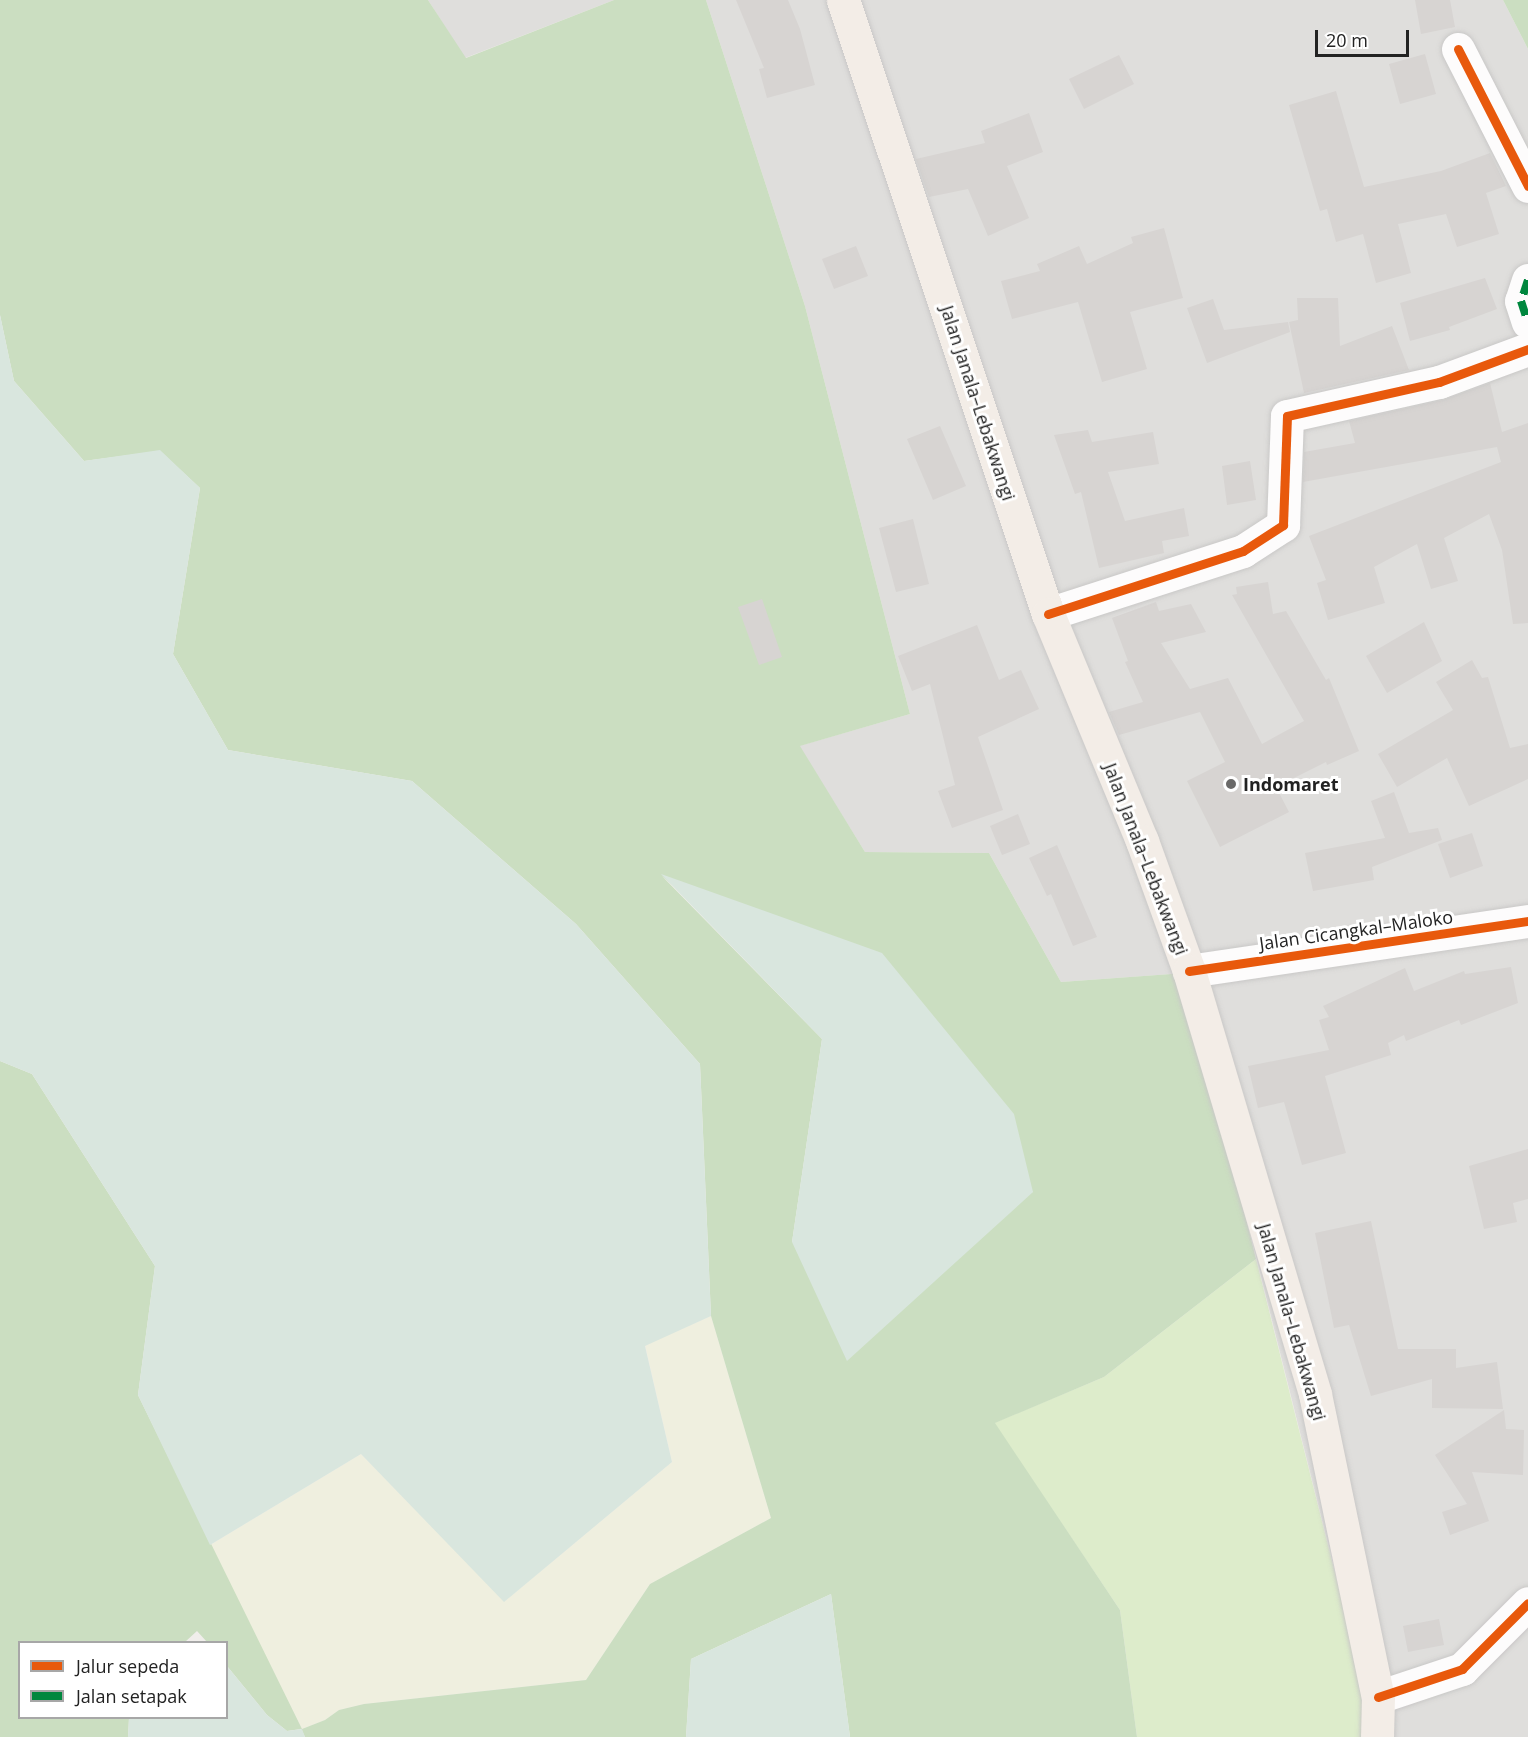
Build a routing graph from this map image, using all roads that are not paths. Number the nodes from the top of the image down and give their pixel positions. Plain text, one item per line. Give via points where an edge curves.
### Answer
1 (843, 0) edge
2 (1458, 49) dead end
3 (1528, 186) edge
4 (1528, 280) edge
5 (1528, 322) edge
6 (1528, 350) edge
7 (1048, 614) junction
8 (1528, 921) edge
9 (1190, 971) junction
10 (1528, 1604) edge
11 (1378, 1697) junction
12 (1377, 1737) edge

1 - 7 main road, Jalan Janala–Lebakwangi
2 - 3 street
4 - 5 street via 1521,301
6 - 7 street via 1438,382 1287,416 1283,525 1243,551
7 - 9 main road, Jalan Janala–Lebakwangi via 1142,841
8 - 9 street, Jalan Cicangkal–Maloko
9 - 11 main road, Jalan Janala–Lebakwangi via 1315,1395
10 - 11 street via 1462,1669
11 - 12 main road, Jalan Janala–Lebakwangi

